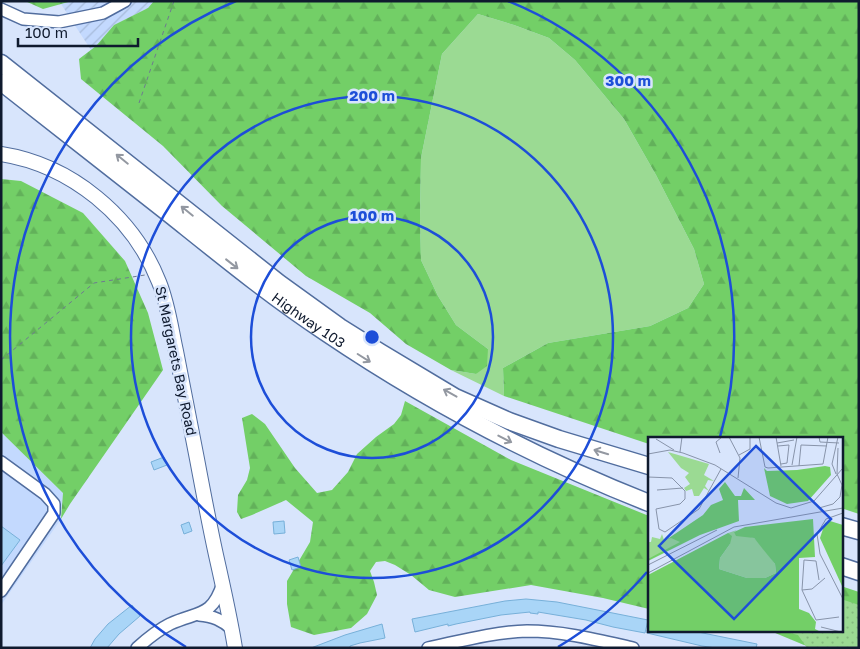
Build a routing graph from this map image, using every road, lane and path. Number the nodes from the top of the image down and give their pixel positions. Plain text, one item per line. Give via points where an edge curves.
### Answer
1 (125, 1) edge
2 (174, 1) edge
3 (1, 9) edge
4 (1, 63) edge
5 (1, 82) edge
6 (1, 94) edge
7 (139, 104) dead end
8 (1, 154) edge
9 (210, 247) junction
10 (155, 274) junction
11 (1, 360) edge
12 (1, 462) edge
13 (648, 466) edge
14 (648, 503) edge
15 (842, 526) edge
16 (859, 531) edge
17 (842, 566) edge
18 (859, 572) edge
19 (222, 583) junction
20 (1, 591) edge
21 (199, 615) junction
22 (232, 629) junction
23 (137, 648) edge
24 (235, 648) edge
25 (428, 648) edge
26 (633, 648) edge

1 - 3 street via 103,13 59,22 23,20
2 - 7 path
13 -> 4 highway, Highway 103 via 509,421 455,396 380,352 279,283
5 - 9 highway, Highway 103
6 - 9 highway
8 - 10 main road, St Margarets Bay Road via 46,167 94,195 141,246
9 -> 14 highway, Highway 103 via 324,331 431,398 495,434
10 - 11 path via 94,282
10 - 19 main road, St Margarets Bay Road via 170,322
12 - 20 street via 45,494 54,504 54,513
15 - 16 highway
17 - 18 highway
19 - 21 street via 214,604
19 - 22 main road, St Margarets Bay Road
21 - 22 street via 221,620
21 - 23 street via 168,625
22 - 24 main road, St Margarets Bay Road
25 - 26 street via 484,635 533,631 582,636

